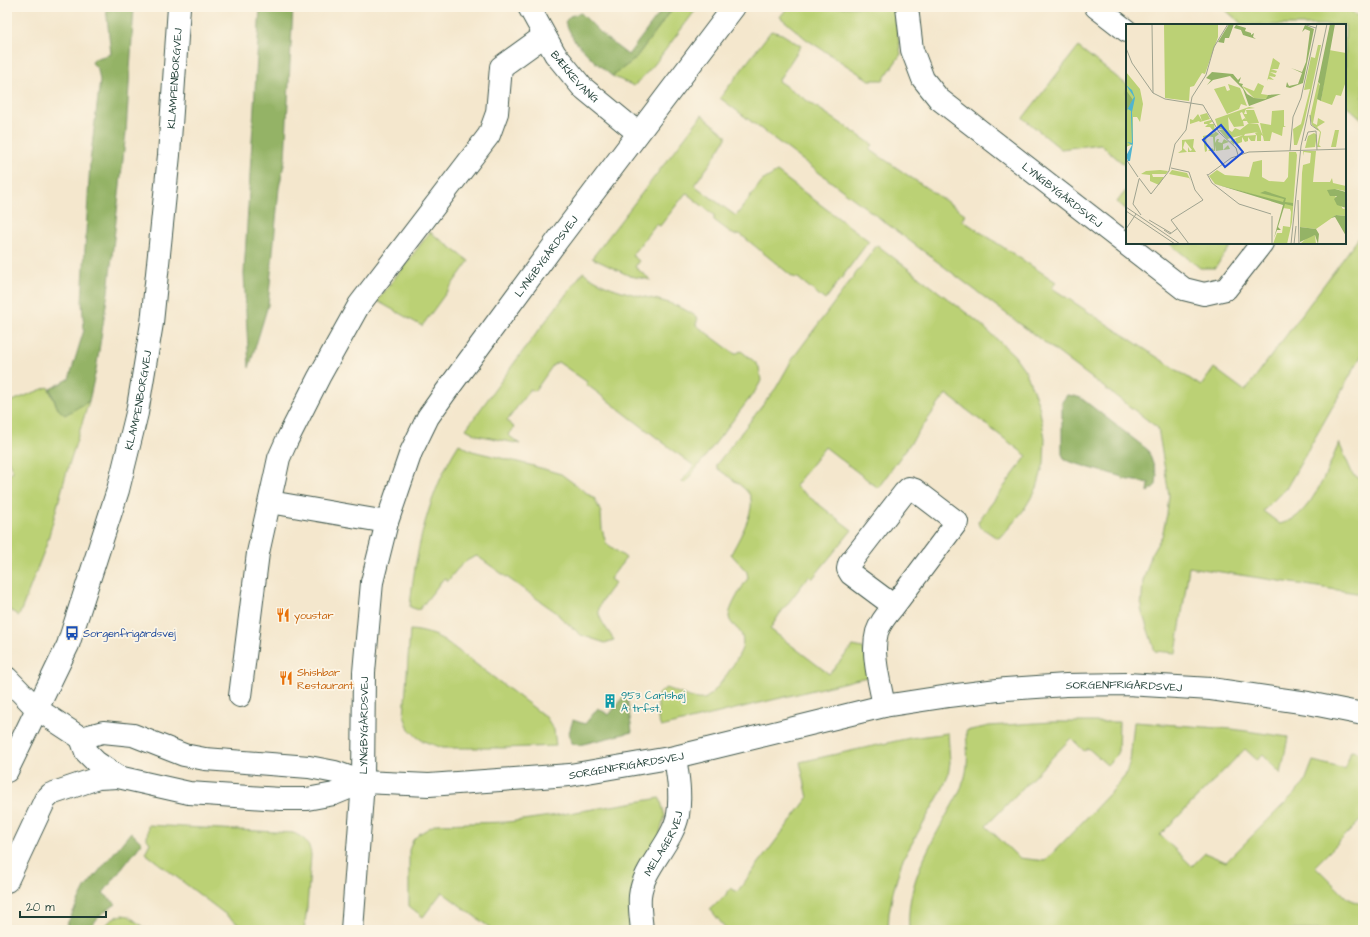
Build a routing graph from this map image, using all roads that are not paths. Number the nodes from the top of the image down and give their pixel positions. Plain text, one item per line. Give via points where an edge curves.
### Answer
1 (179, 7) edge
2 (528, 7) edge
3 (734, 7) edge
4 (907, 7) edge
5 (1096, 7) edge
6 (1126, 29) edge
7 (544, 36) junction
8 (638, 133) junction
9 (1261, 244) edge
10 (270, 502) junction
11 (387, 522) junction
12 (894, 606) junction
13 (7, 678) edge
14 (240, 696) dead end
15 (884, 706) junction
16 (37, 709) junction
17 (1363, 714) edge
18 (81, 738) junction
19 (675, 757) junction
20 (7, 771) edge
21 (118, 778) junction
22 (363, 782) junction
23 (7, 881) edge
24 (352, 930) edge
25 (642, 930) edge

1 - 16 street, KLAMPENBORGVEJ via 169,155 152,323 137,413 118,490 68,644
2 - 7 street, BÆKKEVANG
3 - 8 street, LYNGBYGÅRDSVEJ
4 - 9 street, LYNGBYGÅRDSVEJ via 914,56 923,79 939,99 1184,289 1204,294 1226,289
5 - 6 street
7 - 8 street, BÆKKEVANG via 582,87
7 - 10 street via 500,67 497,113 489,135 359,305 287,440 279,458
8 - 11 street, LYNGBYGÅRDSVEJ via 428,417 411,452
10 - 11 street
10 - 14 street via 258,553
11 - 22 street, LYNGBYGÅRDSVEJ via 372,582 364,672
12 - 12 street via 848,570 909,488 958,522
12 - 15 street via 881,625 875,642
13 - 16 street
15 - 17 street, SORGENFRIGÅRDSVEJ via 1006,689 1127,684 1211,688
15 - 19 street, SORGENFRIGÅRDSVEJ
16 - 18 street
16 - 20 street, KLAMPENBORGVEJ
18 - 21 street, SORGENFRIGÅRDSVEJ via 86,752
18 - 22 street, SORGENFRIGÅRDSVEJ via 103,732 133,735 184,755 309,767 335,772
19 - 22 street, SORGENFRIGÅRDSVEJ via 570,775 429,785
19 - 25 street, MELAGERVEJ via 679,790 678,816 665,846 644,882 640,895
21 - 22 street, SORGENFRIGÅRDSVEJ via 189,793 281,799 307,799 334,794
21 - 23 street via 98,778 50,794
22 - 24 street, LYNGBYGÅRDSVEJ

